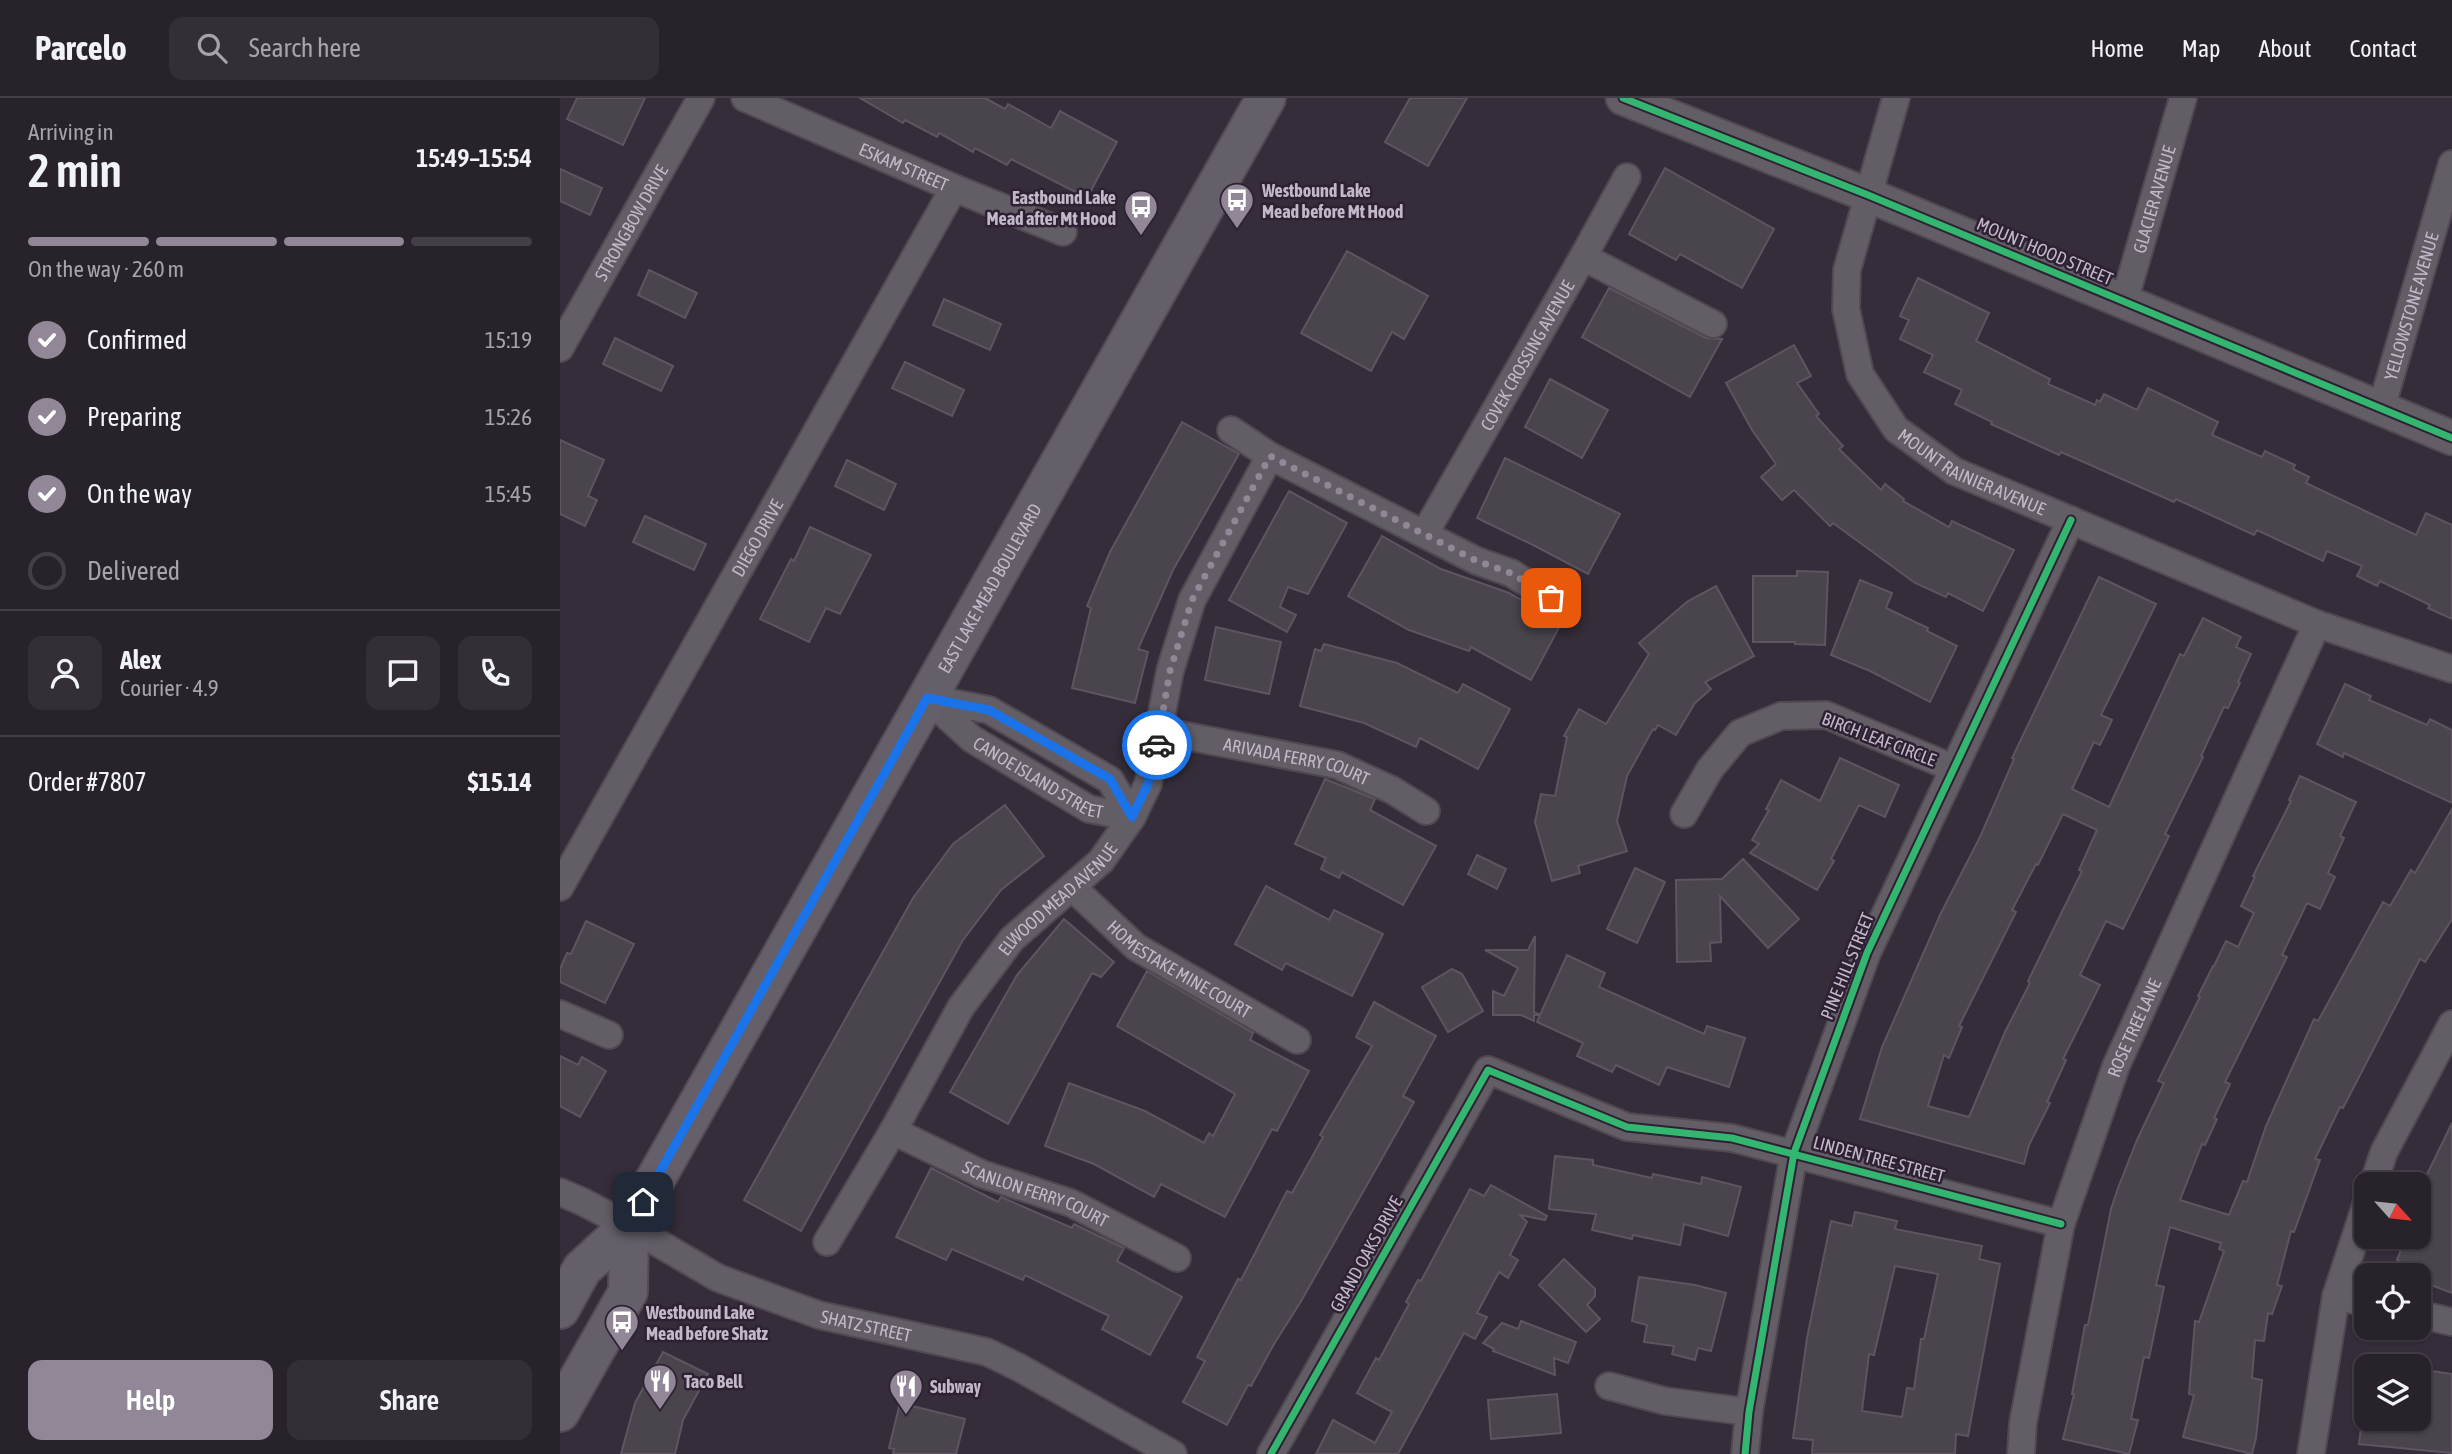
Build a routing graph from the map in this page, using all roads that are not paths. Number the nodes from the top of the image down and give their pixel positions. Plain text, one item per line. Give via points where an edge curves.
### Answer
1 (701, 98) edge
2 (745, 98) edge
3 (1266, 98) edge
4 (1623, 98) edge
5 (1896, 98) edge
6 (2183, 98) edge
7 (2452, 164) edge
8 (1627, 177) dead end
9 (954, 188) junction
10 (1868, 195) junction
11 (1063, 232) dead end
12 (1583, 257) junction
13 (2124, 302) junction
14 (1713, 324) dead end
15 (560, 348) edge
16 (2381, 409) junction
17 (1231, 430) dead end
18 (2452, 438) edge
19 (1270, 456) junction
20 (2071, 520) junction
21 (1425, 533) junction
22 (1551, 598) dead end
23 (2318, 624) junction
24 (2452, 669) edge
25 (927, 698) junction
26 (1160, 731) junction
27 (1953, 768) junction
28 (1426, 811) dead end
29 (1684, 814) dead end
30 (1132, 817) junction
31 (560, 887) edge
32 (1072, 887) junction
33 (560, 1014) edge
34 (2452, 1024) edge
35 (609, 1035) dead end
36 (1297, 1040) dead end
37 (1488, 1070) joint
38 (893, 1131) junction
39 (1794, 1153) junction
40 (2377, 1172) edge
41 (560, 1192) edge
42 (2061, 1223) junction
43 (629, 1226) junction
44 (2354, 1241) edge
45 (827, 1242) dead end
46 (1177, 1258) dead end
47 (2336, 1296) junction
48 (2354, 1300) edge
49 (560, 1309) edge
50 (2431, 1317) edge
51 (2452, 1322) edge
52 (1609, 1387) dead end
53 (560, 1412) edge
54 (1749, 1412) junction
55 (1173, 1454) edge
56 (1271, 1454) edge
57 (1745, 1454) edge
58 (2021, 1454) edge
59 (2311, 1454) edge

1 - 15 street, STRONGBOW DRIVE
2 - 9 street, ESKAM STREET
3 - 25 main road, EAST LAKE MEAD BOULEVARD
4 - 10 street, MOUNT HOOD STREET
5 - 10 street, MOUNT RAINIER AVENUE
6 - 13 street, GLACIER AVENUE
7 - 16 street, YELLOWSTONE AVENUE
8 - 12 street, COVEK CROSSING AVENUE
9 - 11 street, ESKAM STREET
9 - 31 street, DIEGO DRIVE
10 - 13 street, MOUNT HOOD STREET
10 - 20 street, MOUNT RAINIER AVENUE via 1847,270 1846,309 1860,374 1896,429 1954,471
12 - 14 street
12 - 21 street, COVEK CROSSING AVENUE
13 - 16 street, MOUNT HOOD STREET
16 - 18 street, MOUNT HOOD STREET
17 - 19 street
19 - 21 street
19 - 26 street, ELWOOD MEAD AVENUE via 1192,600 1170,671
20 - 23 street, MOUNT RAINIER AVENUE
20 - 27 street, PINE HILL STREET
21 - 22 street via 1511,573
23 - 24 street, MOUNT RAINIER AVENUE
23 - 42 street, ROSE TREE LANE via 2116,1066
25 - 30 street, CANOE ISLAND STREET via 972,739 1089,809
25 - 30 street, CANOE ISLAND STREET via 989,710 1110,779
25 - 43 main road, EAST LAKE MEAD BOULEVARD
26 - 28 street, ARIVADA FERRY COURT via 1337,765
26 - 30 street, ELWOOD MEAD AVENUE via 1148,784
27 - 29 street, BIRCH LEAF CIRCLE via 1826,715 1781,716 1740,733 1710,769
27 - 39 street, PINE HILL STREET via 1867,953
30 - 32 street, ELWOOD MEAD AVENUE via 1101,861
32 - 36 street, HOMESTAKE MINE COURT via 1136,947
32 - 38 street, ELWOOD MEAD AVENUE via 1012,939 961,1007
33 - 35 street
34 - 40 street
37 - 39 street, LINDEN TREE STREET via 1627,1127 1732,1138
37 - 56 street, GRAND OAKS DRIVE
38 - 45 street, ELWOOD MEAD AVENUE
38 - 46 street, SCANLON FERRY COURT via 982,1174 1071,1203
39 - 42 street, LINDEN TREE STREET
39 - 54 street, PINE HILL STREET
41 - 43 street, SHATZ STREET
42 - 58 street, ROSE TREE LANE
43 - 49 main road, EAST LAKE MEAD BOULEVARD via 582,1269
43 - 53 main road, EAST LAKE MEAD BOULEVARD via 628,1292
43 - 55 street, SHATZ STREET via 719,1278 818,1315 987,1352
44 - 47 street
47 - 48 street
47 - 59 street
50 - 51 street
52 - 54 street via 1665,1401
54 - 57 street, PINE HILL STREET

